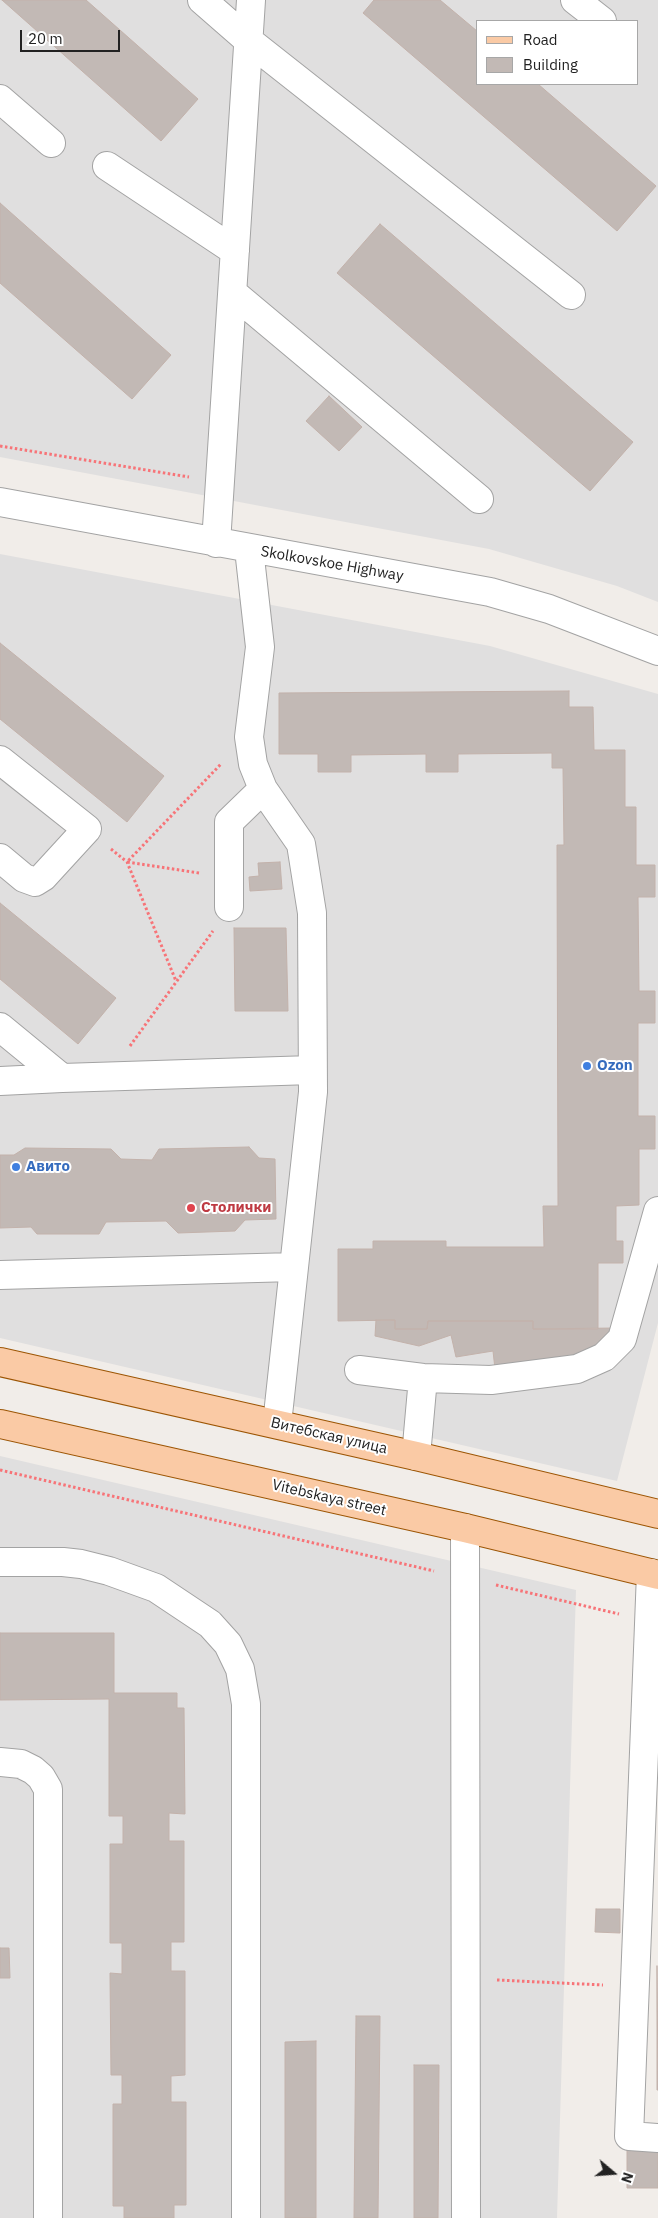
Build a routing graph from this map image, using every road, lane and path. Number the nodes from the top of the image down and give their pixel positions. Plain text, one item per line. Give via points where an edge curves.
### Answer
1 (202, 0) edge
2 (252, 0) edge
3 (575, 0) edge
4 (601, 20) edge
5 (249, 41) junction
6 (0, 98) edge
7 (51, 143) dead end
8 (107, 166) dead end
9 (235, 251) junction
10 (233, 293) junction
11 (571, 296) dead end
12 (0, 446) edge
13 (220, 482) junction
14 (479, 498) dead end
15 (0, 502) edge
16 (216, 543) junction
17 (249, 549) junction
18 (658, 651) edge
19 (0, 760) edge
20 (199, 786) dead end
21 (263, 789) junction
22 (0, 858) edge
23 (127, 862) junction
24 (186, 871) dead end
25 (229, 907) dead end
26 (202, 945) dead end
27 (176, 982) junction
28 (0, 1027) edge
29 (312, 1070) junction
30 (108, 1076) junction
31 (62, 1078) junction
32 (0, 1081) edge
33 (658, 1211) edge
34 (294, 1268) junction
35 (0, 1275) edge
36 (0, 1362) edge
37 (359, 1370) dead end
38 (423, 1378) junction
39 (0, 1424) edge
40 (277, 1424) junction
41 (416, 1456) junction
42 (0, 1470) edge
43 (658, 1514) edge
44 (465, 1528) junction
45 (0, 1562) edge
46 (654, 1574) edge
47 (464, 1578) junction
48 (650, 1622) junction
49 (651, 1736) edge
50 (0, 1762) edge
51 (647, 1916) edge
52 (464, 1979) junction
53 (605, 1985) dead end
54 (658, 2138) edge
55 (48, 2218) edge
56 (246, 2218) edge
57 (466, 2218) edge

1 - 5 street
2 - 5 street
3 - 4 street
5 - 9 street
5 - 11 street
6 - 7 street
8 - 9 street
9 - 10 street
10 - 13 street
10 - 14 street
12 - 13 path
13 - 16 street
15 - 16 street, Skolkovskoe Highway
16 - 17 street, Skolkovskoe Highway
17 - 18 street, Skolkovskoe Highway via 490,592 549,609
17 - 21 street via 260,647 249,737 252,764
19 - 22 street via 87,829 35,882 24,878
20 - 23 path
21 - 25 street via 229,822
21 - 29 street via 301,844 312,913
23 - 24 path
23 - 27 path
26 - 27 path
27 - 30 path
28 - 31 street
29 - 30 street
29 - 34 street
30 - 31 street
31 - 32 street
33 - 38 street via 622,1339 604,1357 578,1369 539,1376 491,1380
34 - 35 street
34 - 40 street
36 - 40 main road, Витебская улица
37 - 38 street
38 - 41 street
39 - 44 main road, Vitebskaya street
40 - 41 main road, Витебская улица
41 - 43 main road, Витебская улица
42 - 47 path
44 - 46 main road, Vitebskaya street
44 - 47 street
45 - 56 street via 81,1564 109,1570 156,1588 210,1624 228,1644 240,1669 246,1714
46 - 48 street
47 - 48 path
47 - 52 street
48 - 49 street
49 - 51 street
50 - 55 street via 21,1764 33,1770 48,1789
51 - 54 street via 629,2136
52 - 53 path
52 - 57 street

